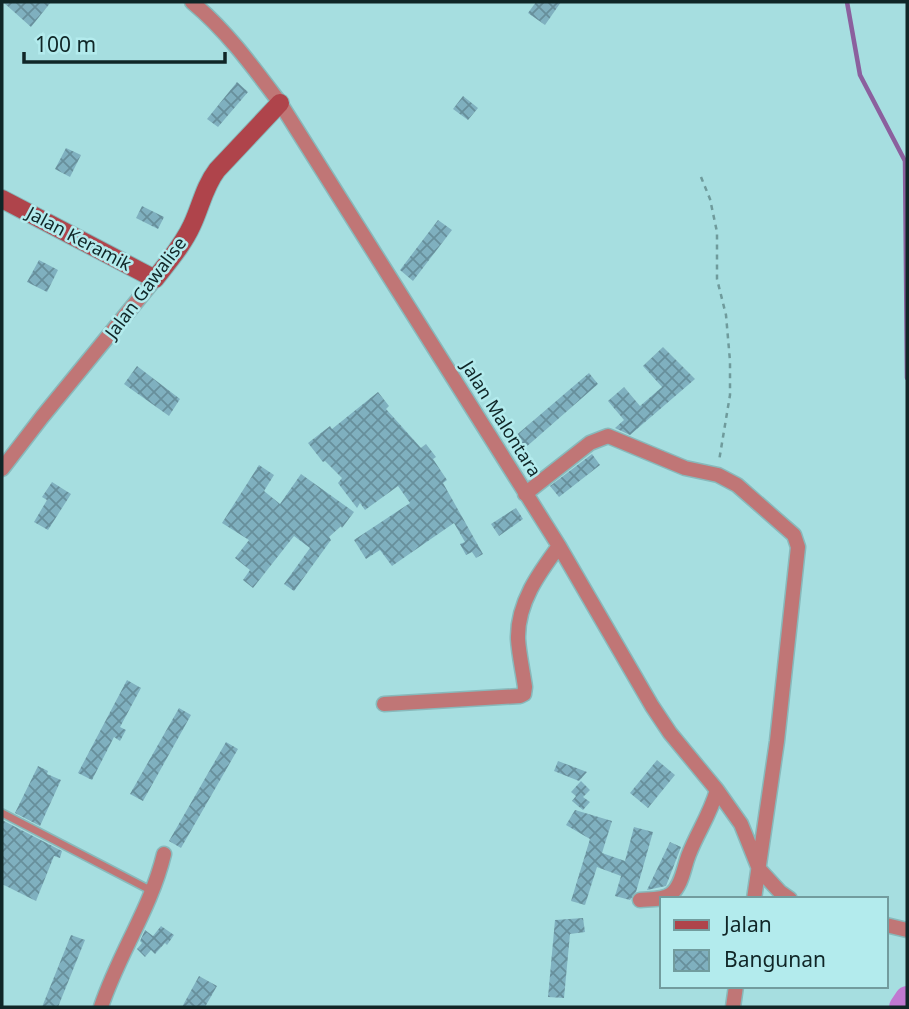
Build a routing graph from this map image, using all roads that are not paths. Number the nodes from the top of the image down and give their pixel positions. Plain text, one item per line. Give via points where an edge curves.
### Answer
1 (192, 2) edge
2 (280, 103) junction
3 (2, 199) edge
4 (155, 279) junction
5 (2, 469) edge
6 (525, 494) junction
7 (559, 546) junction
8 (384, 704) dead end
9 (718, 790) junction
10 (2, 813) edge
11 (164, 854) dead end
12 (758, 869) junction
13 (152, 891) junction
14 (665, 897) edge
15 (754, 897) edge
16 (787, 897) edge
17 (660, 898) edge
18 (640, 900) dead end
19 (888, 925) edge
20 (907, 930) edge
21 (736, 988) edge
22 (101, 1007) edge
23 (733, 1007) edge

1 - 2 street, Jalan Malontara via 239,48
2 - 4 street, Jalan Gawalise via 216,170 182,243
2 - 6 street, Jalan Malontara
3 - 4 street, Jalan Keramik
4 - 5 street, Jalan Gawalise
6 - 7 street, Jalan Malontara
6 - 12 street via 590,443 608,436 737,485 794,535 798,547
7 - 8 street via 531,586 521,621 518,640 524,694
7 - 9 street, Jalan Malontara via 652,706
9 - 12 street, Jalan Malontara via 741,824
9 - 14 street via 678,887
10 - 13 lane
11 - 13 street
12 - 15 street
12 - 16 street
13 - 22 street
17 - 18 street
19 - 20 street
21 - 23 street

